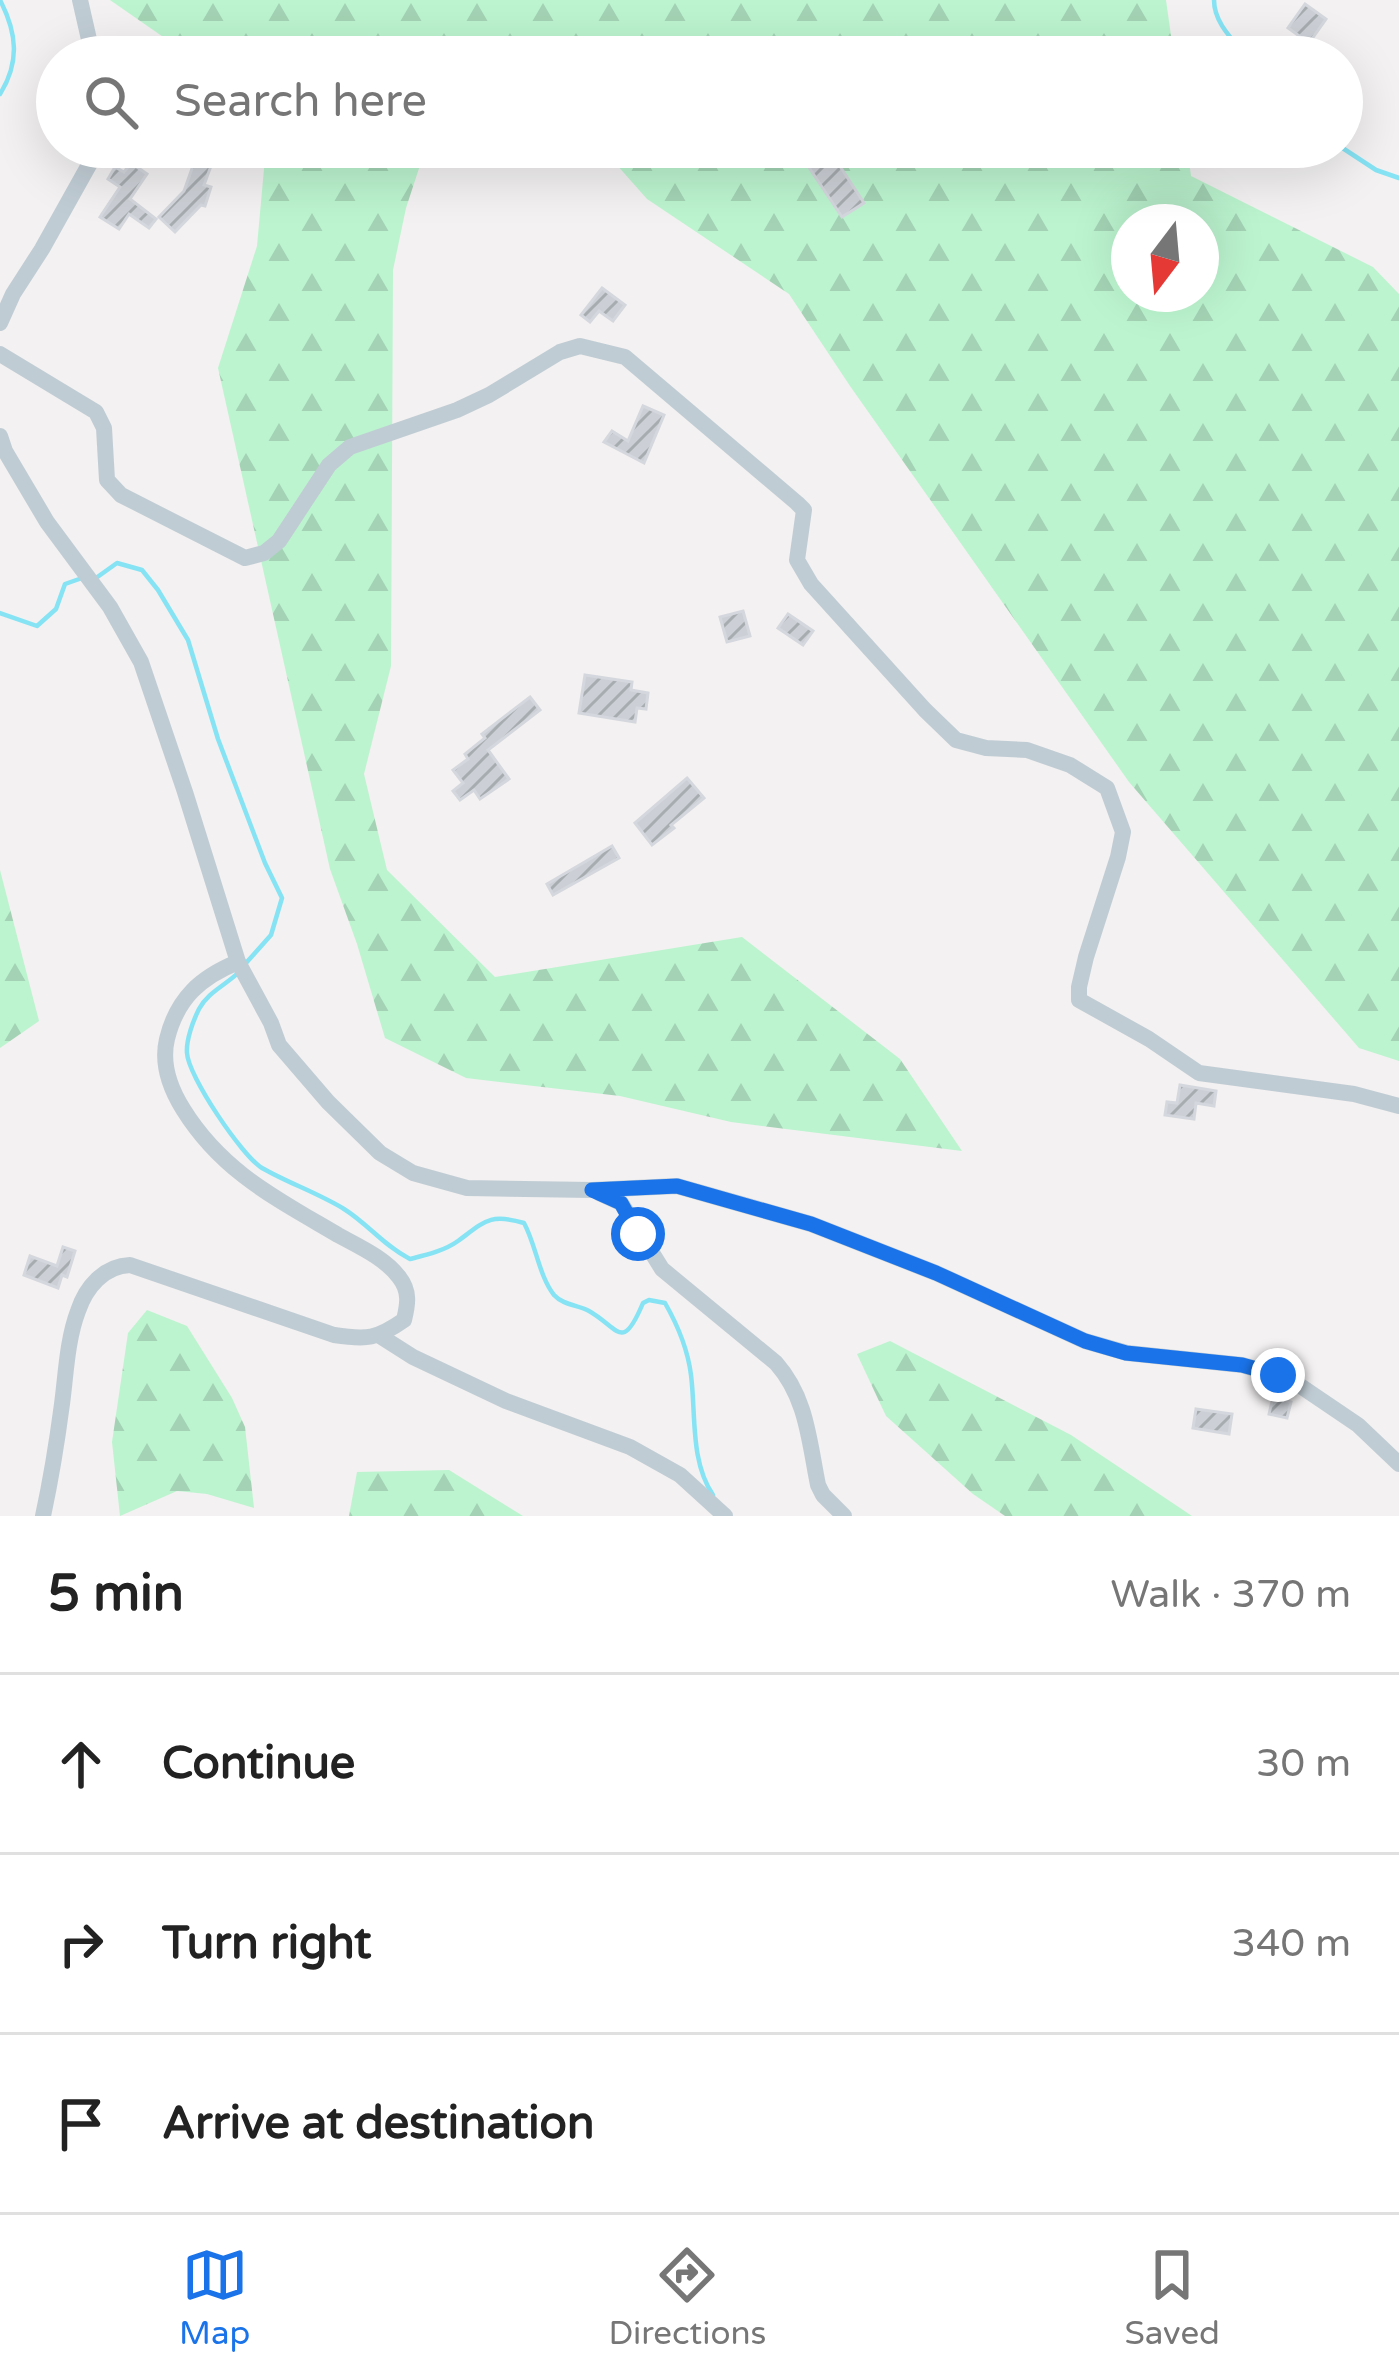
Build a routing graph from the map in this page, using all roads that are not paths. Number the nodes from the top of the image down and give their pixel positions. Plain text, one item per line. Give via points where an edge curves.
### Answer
1 (80, 0) edge
2 (88, 36) edge
3 (87, 168) edge
4 (0, 323) edge
5 (0, 354) edge
6 (0, 436) edge
7 (238, 962) junction
8 (1399, 1106) edge
9 (592, 1190) junction
10 (380, 1336) junction
11 (1399, 1464) edge
12 (44, 1516) edge
13 (725, 1516) edge
14 (844, 1516) edge

1 - 2 street
3 - 4 street
5 - 8 street via 96,412 107,480 121,495 245,558 279,541 350,446 457,410 560,352 580,346 625,357 797,502 799,567 956,740 1027,750 1107,788 1123,832 1079,1000 1199,1073
6 - 7 street via 141,662
7 - 9 street via 279,1045 380,1153 412,1173 467,1188
7 - 10 street via 211,973 172,1018 166,1073 194,1126 238,1174 400,1278 409,1298 404,1320
9 - 11 street via 677,1186 811,1224 1085,1341 1278,1375 1358,1425
9 - 14 street via 621,1203 662,1269 791,1380 818,1485
10 - 12 street via 334,1335 115,1266 78,1310
10 - 13 street via 506,1401 630,1447 680,1475

